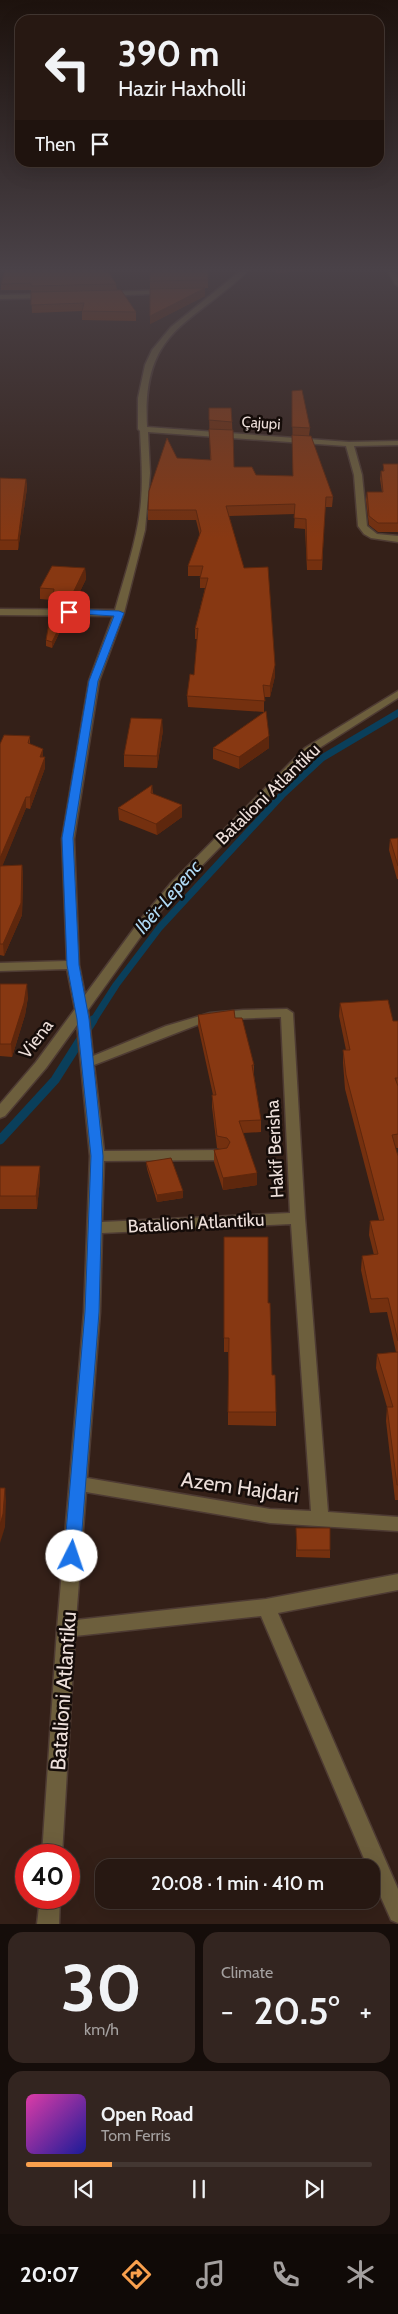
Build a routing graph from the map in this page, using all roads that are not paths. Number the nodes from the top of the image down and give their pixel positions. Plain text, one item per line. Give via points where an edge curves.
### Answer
1 (152, 359) edge
2 (142, 430) junction
3 (398, 443) edge
4 (348, 444) junction
5 (379, 540) junction
6 (398, 540) edge
7 (398, 550) edge
8 (0, 612) edge
9 (119, 613) junction
10 (398, 694) edge
11 (73, 965) junction
12 (0, 967) edge
13 (82, 1014) junction
14 (88, 1063) junction
15 (0, 1113) edge
16 (221, 1155) edge
17 (97, 1156) junction
18 (298, 1218) junction
19 (94, 1228) junction
20 (78, 1484) junction
21 (320, 1520) junction
22 (398, 1524) edge
23 (398, 1582) edge
24 (266, 1607) junction
25 (66, 1629) junction
26 (53, 1844) edge
27 (49, 1909) edge
28 (398, 1913) edge
29 (48, 1924) edge

1 - 2 street, Batalioni Atlantiku via 142,398
2 - 4 street, Çajupi
2 - 9 street, Batalioni Atlantiku via 145,501 141,530
3 - 4 street, Çajupi
4 - 5 street via 357,467 361,522 365,531
5 - 6 street
5 - 7 street
8 - 9 street
9 - 11 street, Batalioni Atlantiku via 94,681 68,838
10 - 13 street, Batalioni Atlantiku via 310,750 280,777 169,893 145,922
11 - 12 street
11 - 13 street, Batalioni Atlantiku
13 - 14 street, Batalioni Atlantiku
13 - 15 street, Viena
14 - 17 street, Batalioni Atlantiku
14 - 18 street, Hakif Berisha via 201,1019 287,1013
16 - 17 street
17 - 19 street, Batalioni Atlantiku
18 - 19 street, Batalioni Atlantiku
18 - 21 street, Hakif Berisha
19 - 20 street, Batalioni Atlantiku via 92,1312
20 - 21 street, Azem Hajdari via 270,1516
20 - 25 street, Batalioni Atlantiku
21 - 22 street, Azem Hajdari
23 - 24 street
24 - 25 street
24 - 28 street
25 - 26 street, Batalioni Atlantiku
27 - 29 street

